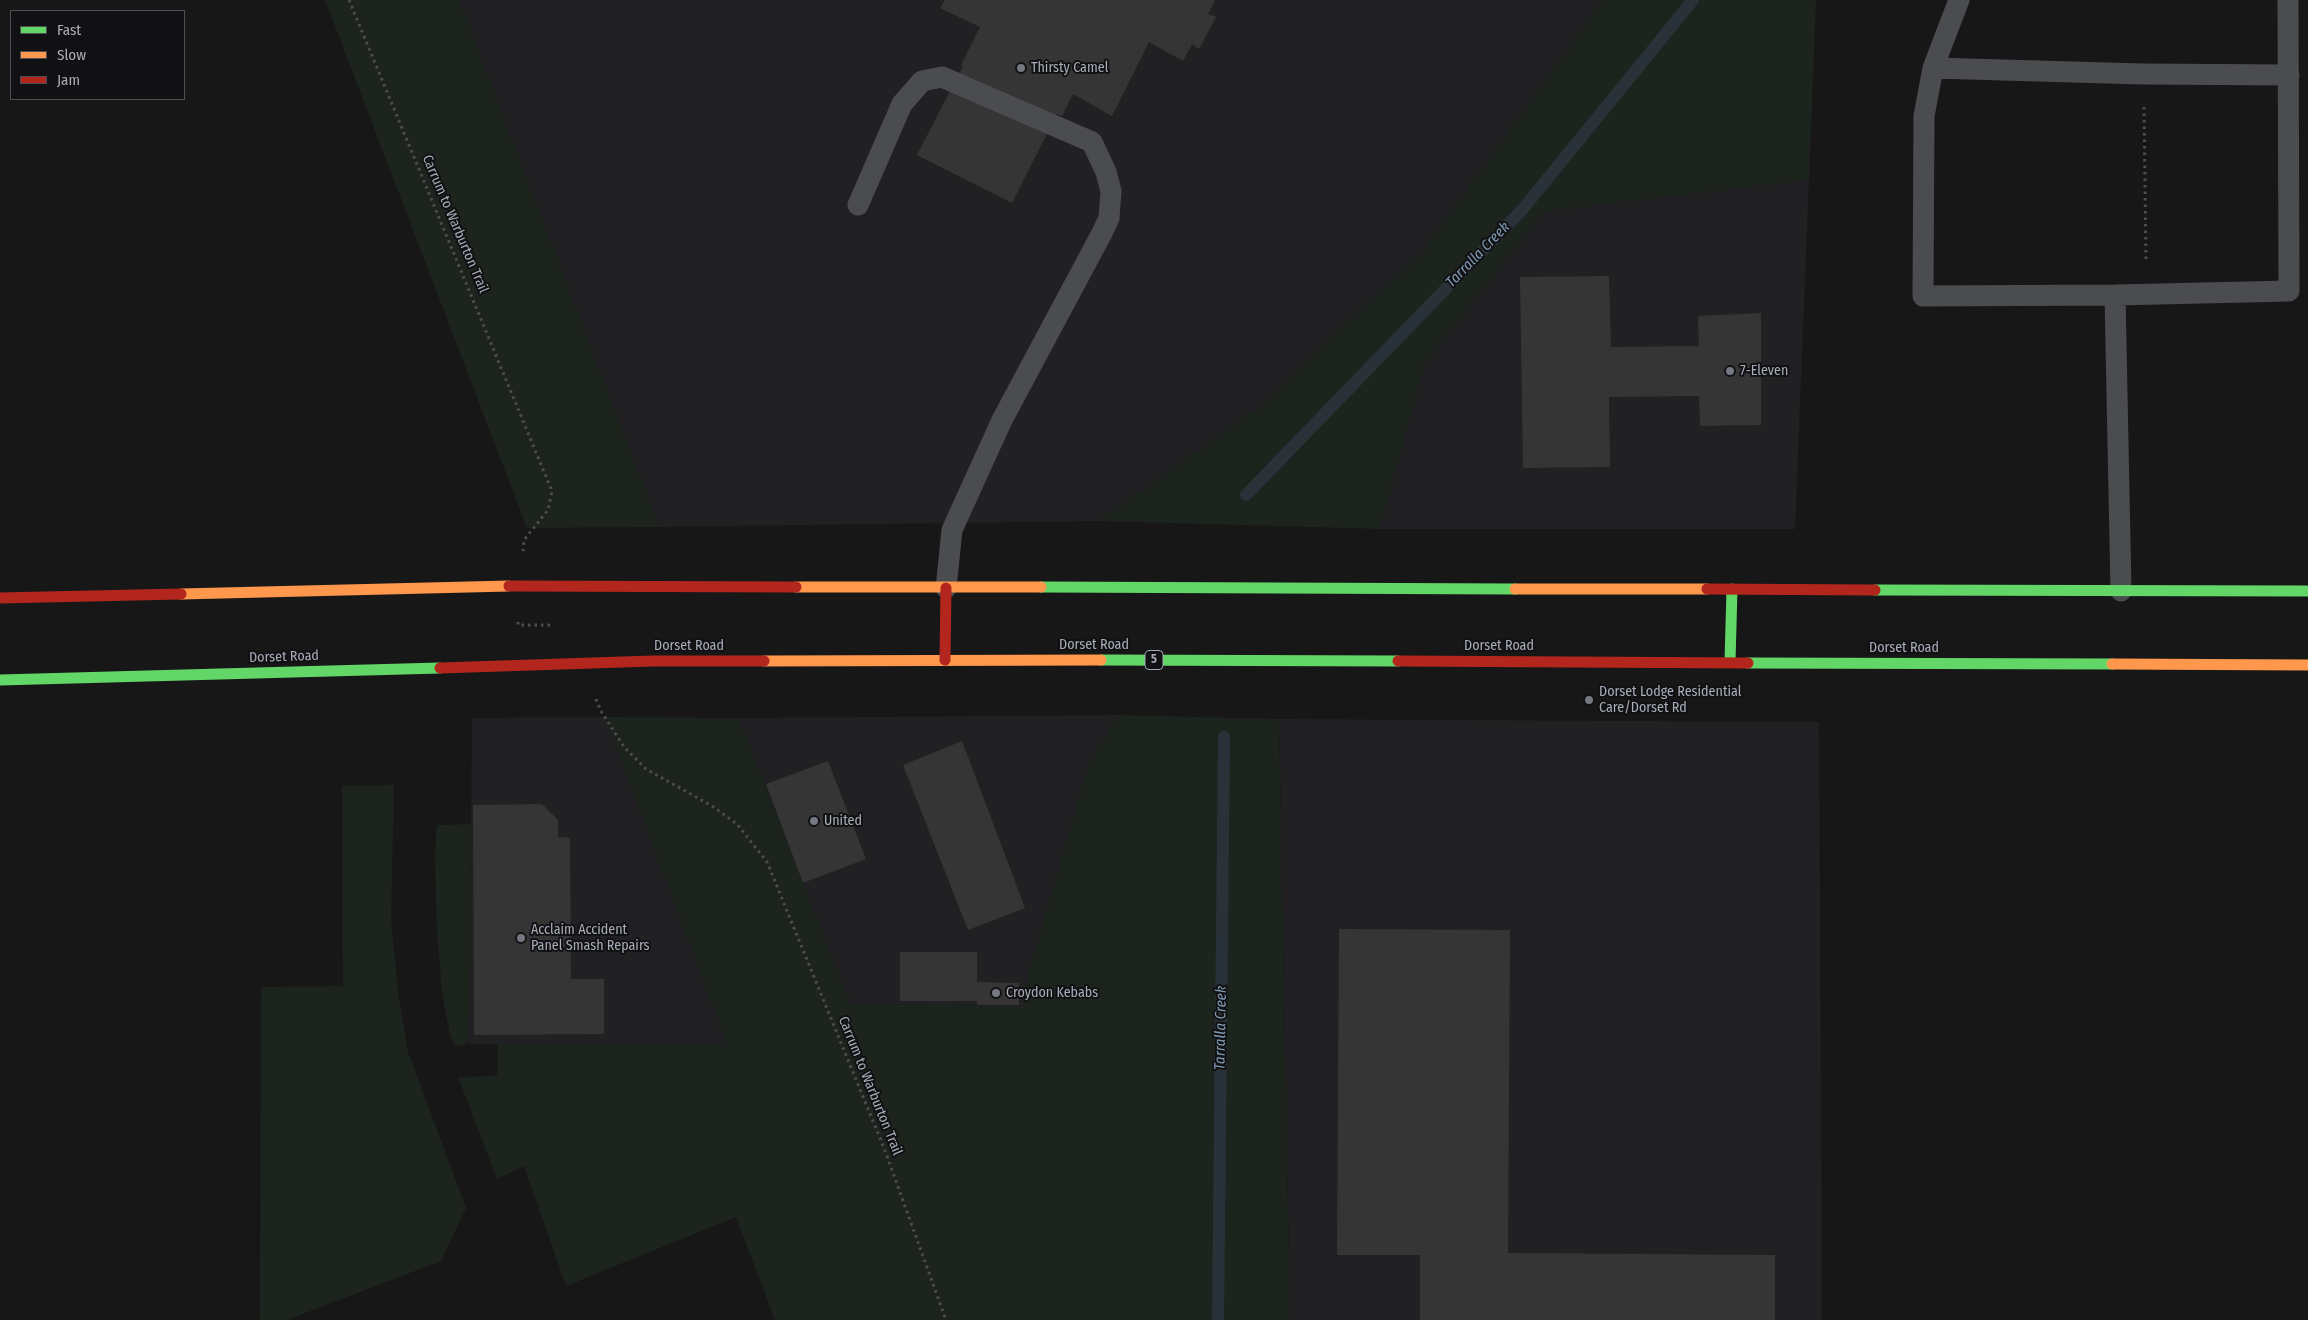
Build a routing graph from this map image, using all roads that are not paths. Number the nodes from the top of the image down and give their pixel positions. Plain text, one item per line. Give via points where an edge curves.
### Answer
1 (1959, 0) edge
2 (2288, 0) edge
3 (1933, 68) junction
4 (2289, 75) junction
5 (858, 205) dead end
6 (2115, 295) junction
7 (946, 588) junction
8 (1732, 589) junction
9 (2122, 591) junction
10 (2308, 591) edge
11 (0, 598) edge
12 (945, 660) junction
13 (1730, 662) junction
14 (2308, 665) edge
15 (0, 680) edge

1 - 3 lane
2 - 4 lane
3 - 4 lane
3 - 6 lane via 1924,116 1923,296
4 - 6 lane via 2289,291
5 - 7 lane via 902,104 922,81 942,77 1092,142 1112,191 1109,218 1002,420 952,530
6 - 9 lane
7 - 8 main road
7 - 11 main road via 519,586
7 - 12 main road
8 - 9 main road
8 - 13 main road
9 - 10 main road
12 - 13 main road, Dorset Road / 5
12 - 15 main road, Dorset Road / 5 via 653,661
13 - 14 main road, Dorset Road / 5

